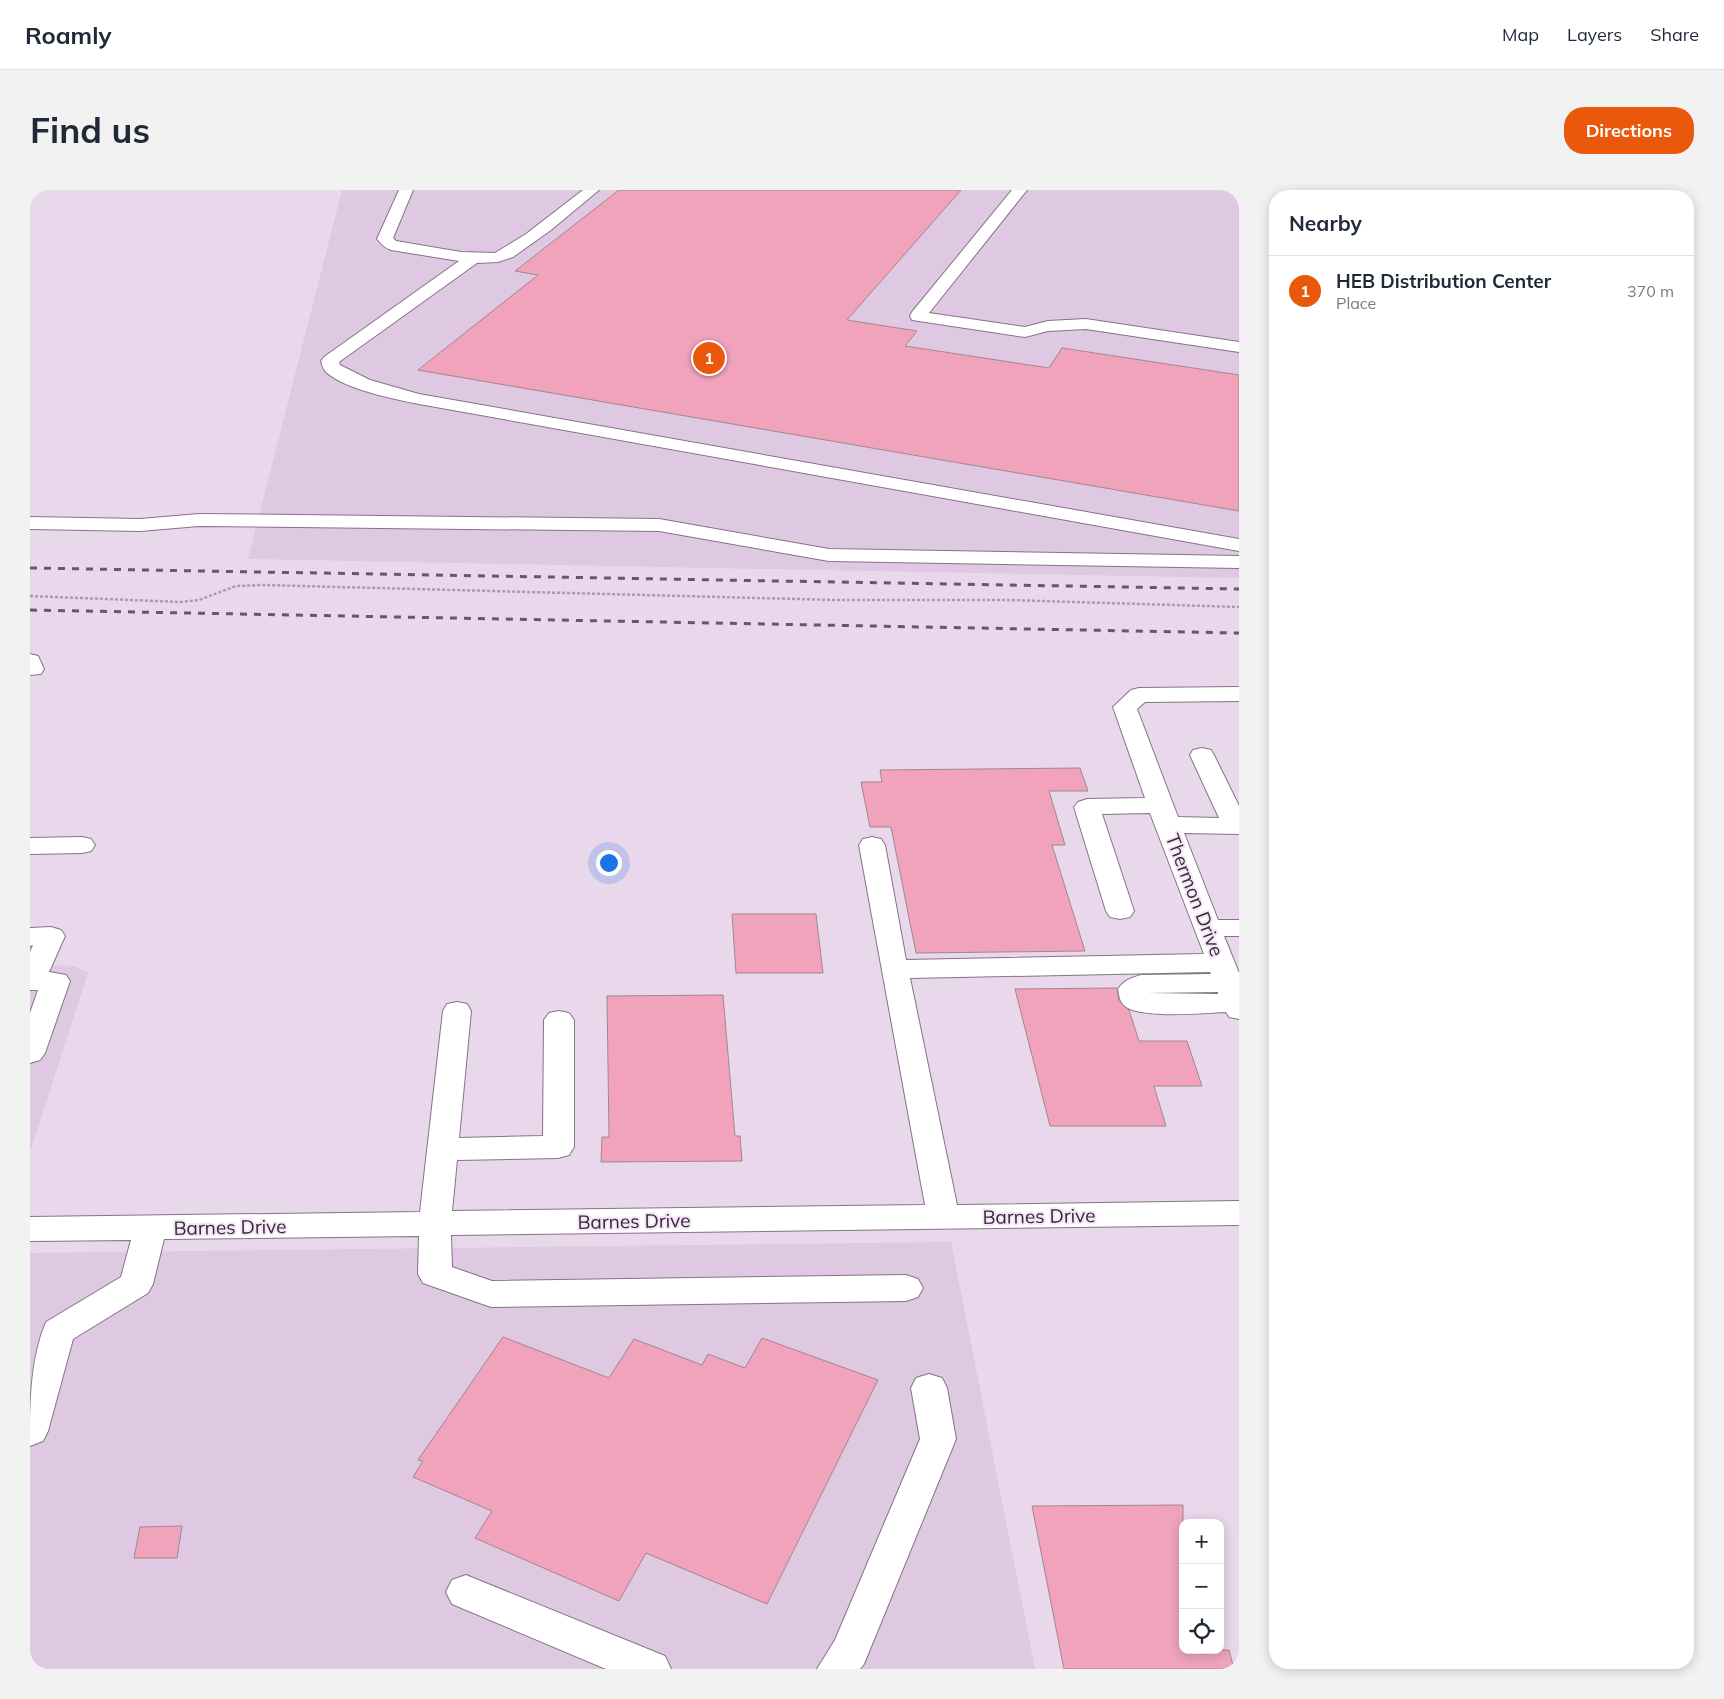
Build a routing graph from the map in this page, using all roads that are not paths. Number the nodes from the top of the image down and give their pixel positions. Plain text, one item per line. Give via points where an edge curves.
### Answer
1 (406, 190) edge
2 (592, 190) edge
3 (1020, 190) edge
4 (475, 257) junction
5 (1239, 347) edge
6 (30, 523) edge
7 (1157, 530) junction
8 (1239, 545) edge
9 (1146, 561) junction
10 (1239, 562) edge
11 (1239, 694) edge
12 (1202, 755) dead end
13 (1164, 815) junction
14 (1238, 826) edge
15 (872, 845) dead end
16 (30, 846) edge
17 (82, 846) dead end
18 (1120, 911) dead end
19 (1208, 928) junction
20 (1239, 928) edge
21 (30, 936) edge
22 (894, 969) junction
23 (30, 981) edge
24 (1231, 990) edge
25 (456, 1010) dead end
26 (559, 1020) dead end
27 (30, 1053) edge
28 (443, 1149) junction
29 (1239, 1213) edge
30 (943, 1217) junction
31 (435, 1223) junction
32 (150, 1228) junction
33 (30, 1229) edge
34 (906, 1288) dead end
35 (929, 1388) dead end
36 (30, 1431) edge
37 (466, 1592) dead end
38 (651, 1669) edge
39 (837, 1669) edge

1 - 4 street via 385,239 391,245
2 - 4 street via 515,248 498,256
3 - 5 street via 918,316 1025,332 1048,326 1086,324
4 - 7 street via 342,351 330,361 332,368 380,391 419,399
6 - 9 street via 140,525 199,520 659,525 830,556
7 - 8 street
7 - 9 street via 1143,536 1135,545
9 - 10 street
11 - 13 street, Thermon Drive via 1139,695 1126,707
12 - 14 street
13 - 14 street
13 - 18 street via 1087,807
13 - 19 street, Thermon Drive
15 - 22 street
16 - 17 street
19 - 20 street
19 - 24 street, Thermon Drive
21 - 23 street via 51,936
22 - 24 street
22 - 30 street
23 - 27 street via 56,980
25 - 28 street
26 - 28 street via 558,1147
28 - 31 street
29 - 30 street, Barnes Drive
30 - 31 street, Barnes Drive
31 - 32 street, Barnes Drive
31 - 34 street via 435,1274 491,1294
32 - 33 street, Barnes Drive
32 - 36 street via 136,1284 58,1331
35 - 39 street via 938,1439 850,1651
37 - 38 street

